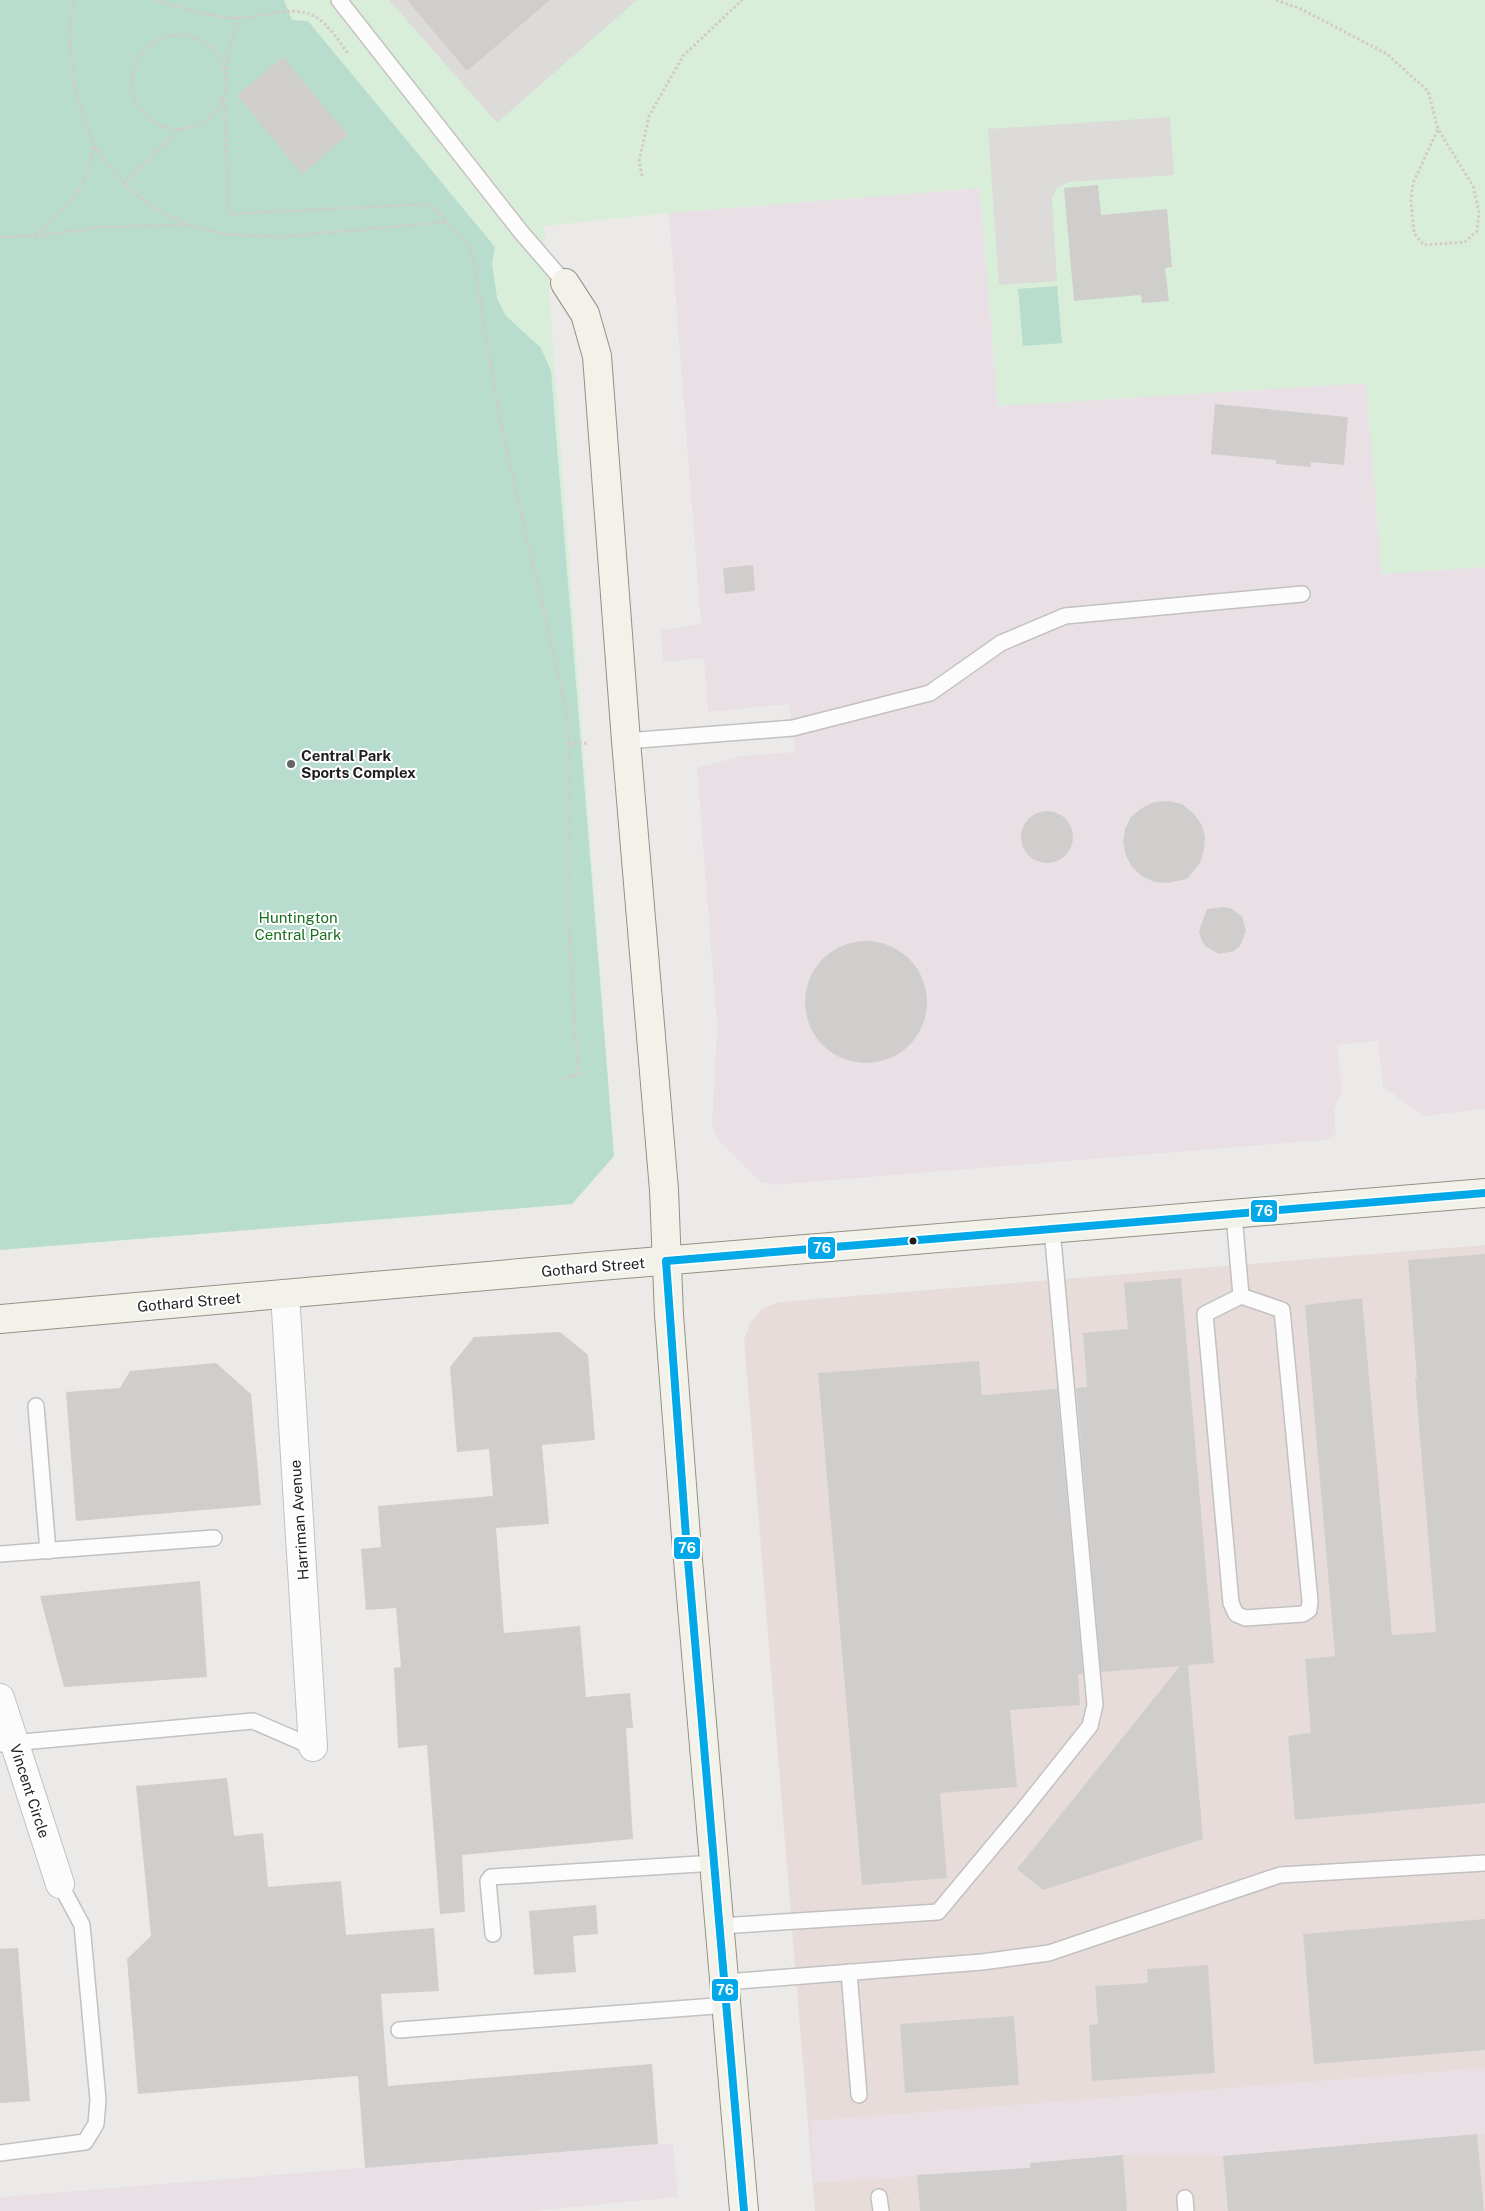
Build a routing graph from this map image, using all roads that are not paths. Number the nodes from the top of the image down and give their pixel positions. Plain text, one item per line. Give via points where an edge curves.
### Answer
1 (339, 0) edge
2 (565, 283) joint
3 (1302, 594) dead end
4 (626, 742) junction
5 (1485, 1193) edge
6 (1234, 1214) junction
7 (1052, 1229) junction
8 (666, 1261) junction
9 (285, 1294) junction
10 (1241, 1296) junction
11 (0, 1319) edge
12 (36, 1406) dead end
13 (214, 1538) dead end
14 (48, 1550) junction
15 (0, 1554) edge
16 (0, 1698) edge
17 (7, 1744) edge
18 (313, 1747) joint
19 (715, 1863) junction
20 (1485, 1863) edge
21 (60, 1884) joint
22 (720, 1926) junction
23 (492, 1934) dead end
24 (849, 1972) junction
25 (726, 1993) junction
26 (399, 2030) dead end
27 (859, 2095) dead end
28 (0, 2153) edge
29 (744, 2211) edge

1 - 2 lane via 521,232
2 - 4 street via 585,314 597,356
3 - 4 lane via 1065,616 1000,643 930,693 794,728
4 - 8 street via 664,1190
5 - 6 street, Gothard Street
6 - 7 street, Gothard Street
6 - 10 lane
7 - 8 street, Gothard Street
7 - 22 lane via 1095,1705 1090,1726 938,1912
8 - 9 street, Gothard Street
8 - 19 street
9 - 11 street, Gothard Street
9 - 18 street, Harriman Avenue
10 - 10 lane via 1282,1310 1310,1601 1309,1610 1303,1614 1244,1618 1236,1614 1231,1603 1205,1314
12 - 14 lane
13 - 14 lane
14 - 15 lane
16 - 17 street, Vincent Circle
17 - 18 lane via 253,1721
17 - 21 street, Vincent Circle
19 - 22 street
19 - 23 lane via 491,1877 488,1881
20 - 24 lane via 1280,1875 1049,1953 982,1962
21 - 28 lane via 82,1925 98,2100 96,2124 85,2142
22 - 25 street
24 - 25 lane
24 - 27 lane
25 - 26 lane
25 - 29 street

